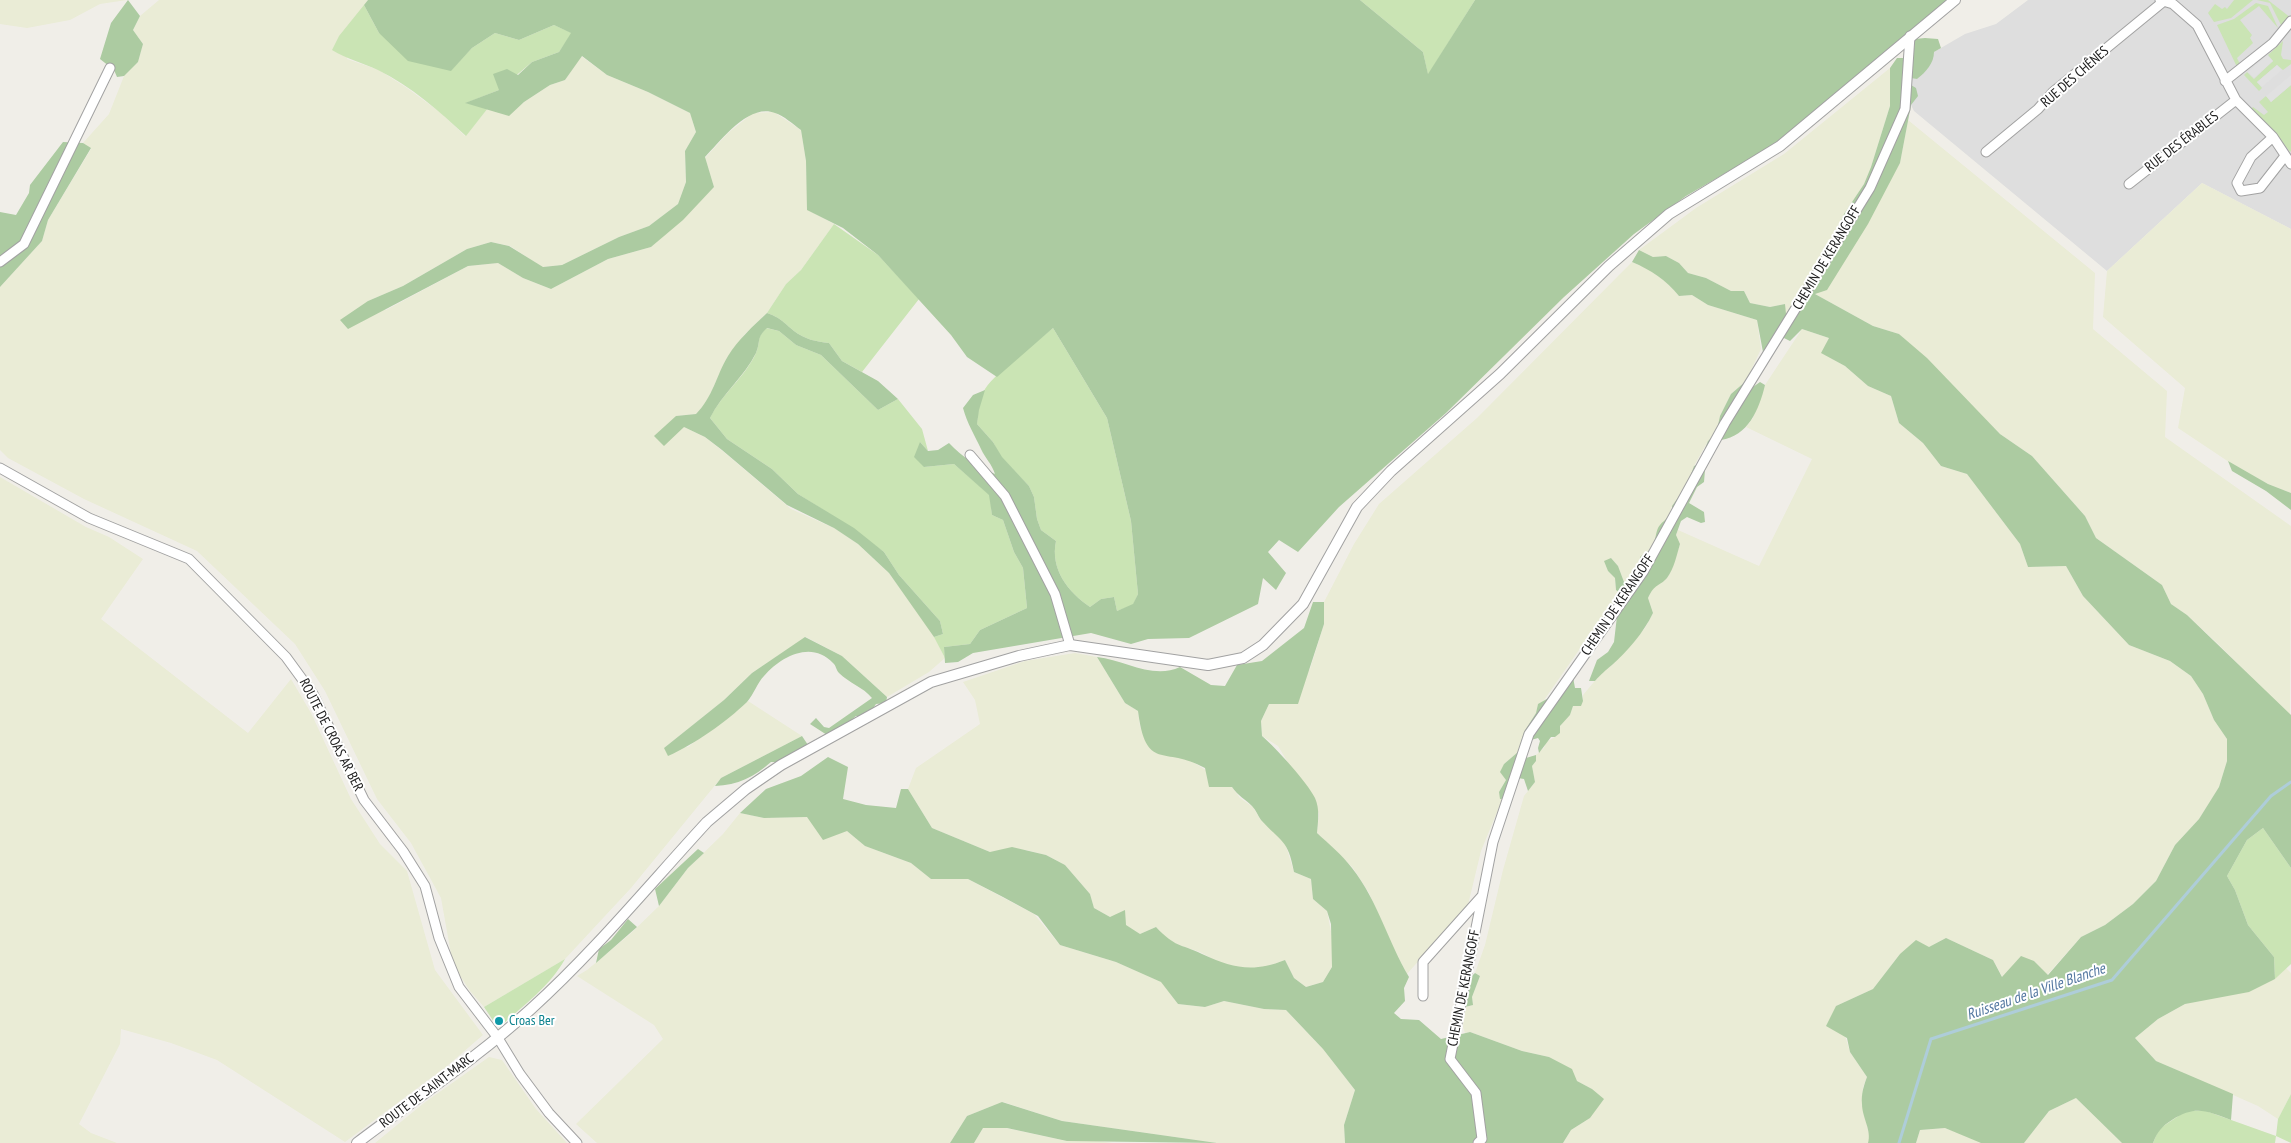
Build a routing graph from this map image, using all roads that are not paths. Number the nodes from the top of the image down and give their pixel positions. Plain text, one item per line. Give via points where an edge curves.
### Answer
1 (1955, 0) edge
2 (2168, 1) edge
3 (2291, 21) edge
4 (1910, 36) junction
5 (110, 68) dead end
6 (2225, 81) junction
7 (2236, 100) junction
8 (2273, 137) junction
9 (1986, 152) dead end
10 (2285, 156) junction
11 (2291, 164) edge
12 (2129, 184) dead end
13 (0, 262) edge
14 (970, 455) dead end
15 (0, 468) edge
16 (1070, 645) junction
17 (1482, 896) junction
18 (1423, 996) dead end
19 (498, 1038) junction
20 (357, 1143) edge
21 (578, 1143) edge
22 (1478, 1143) edge

1 - 4 street
2 - 6 street via 2197,25
2 - 9 street, RUE DES CHÊNES via 2053,92 2038,109
3 - 6 street via 2272,44
4 - 16 street via 1780,146 1669,214 1609,266 1500,374 1391,470 1357,507 1303,604 1263,645 1243,658 1208,665
4 - 17 street, CHEMIN DE KERANGOFF via 1905,109 1870,188 1725,423 1643,572 1529,734 1493,842
5 - 13 street via 24,244
6 - 7 street
7 - 8 street
7 - 12 street, RUE DES ÉRABLES
8 - 10 street
8 - 10 street via 2251,157 2237,183 2241,191 2260,188
10 - 11 street
14 - 16 street via 1005,496 1055,594
15 - 19 street, ROUTE DE CROAS AR BER via 90,518 189,559 280,650 313,694 364,800 425,886 449,966 459,986
16 - 19 street, ROUTE DE SAINT-MARC via 931,682 767,775 707,822 563,978
17 - 18 street via 1423,962
17 - 22 street, CHEMIN DE KERANGOFF via 1450,1059 1476,1094 1482,1138
19 - 20 street, ROUTE DE SAINT-MARC
19 - 21 street, ROUTE DE CROAS AR BER via 549,1113

